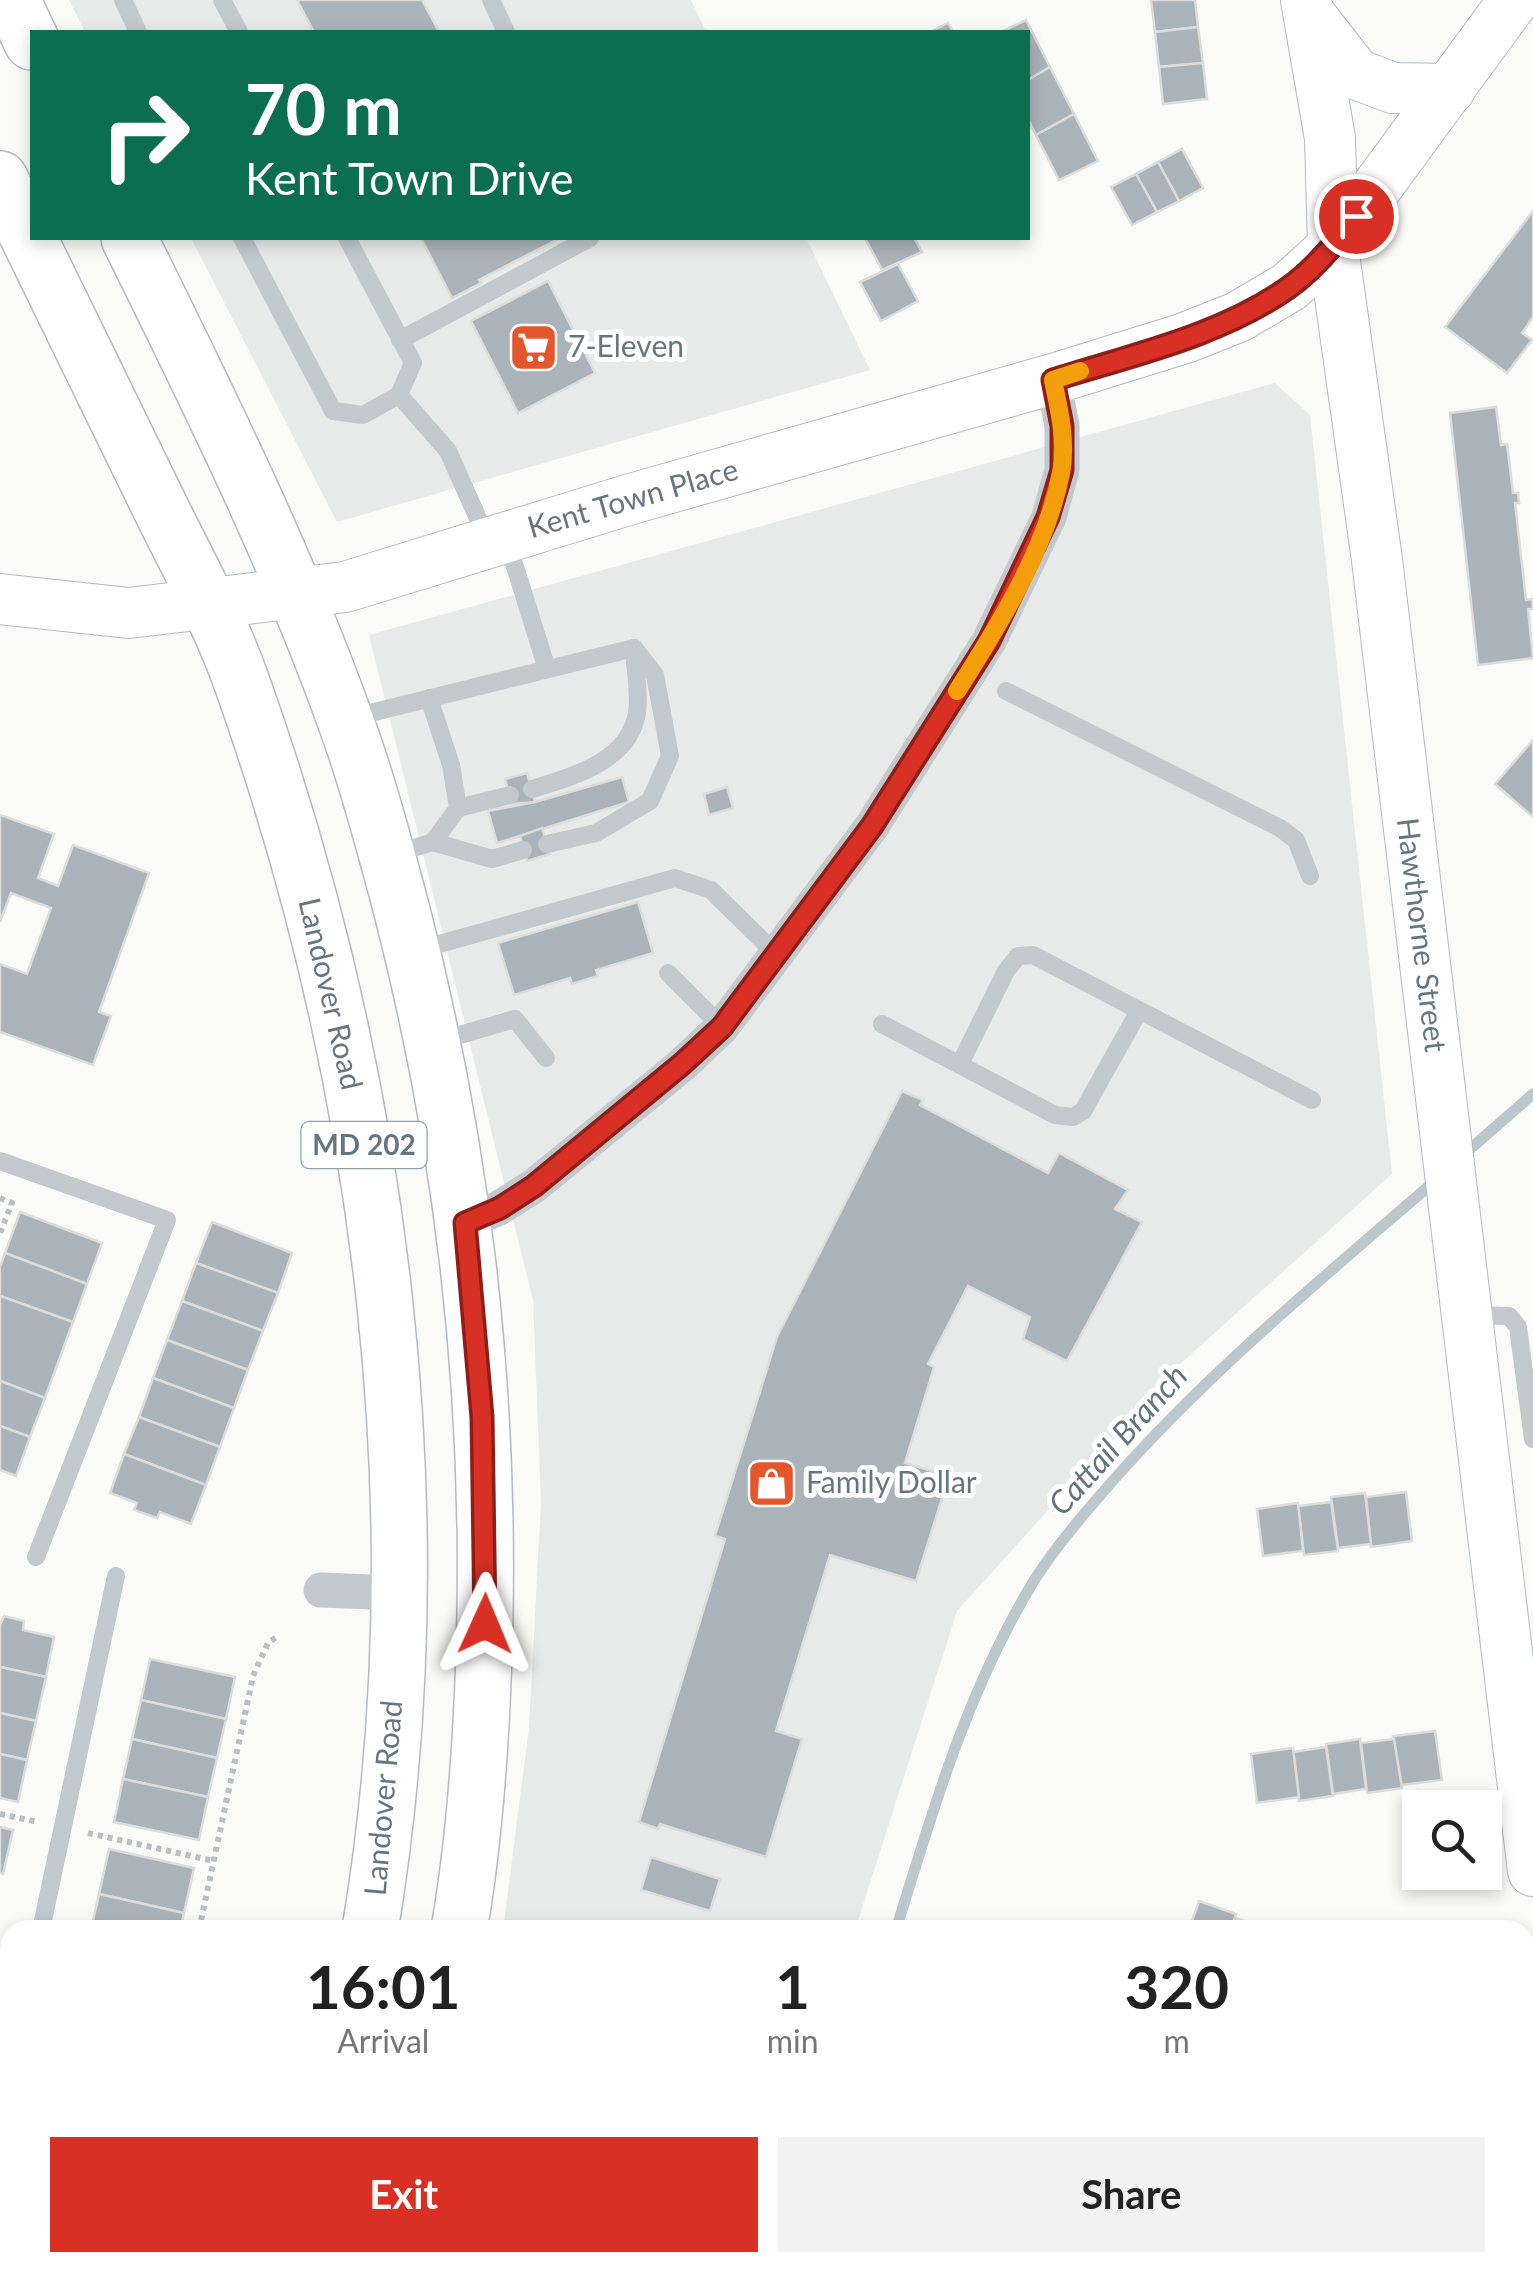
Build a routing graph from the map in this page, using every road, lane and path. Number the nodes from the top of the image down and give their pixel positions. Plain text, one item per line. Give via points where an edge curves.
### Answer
1 (12, 0) edge
2 (123, 0) edge
3 (222, 0) edge
4 (491, 0) edge
5 (1514, 0) edge
6 (1307, 6) edge
7 (137, 30) edge
8 (238, 30) edge
9 (505, 30) edge
10 (30, 38) edge
11 (1450, 89) junction
12 (0, 179) edge
13 (130, 240) edge
14 (243, 240) edge
15 (348, 240) edge
16 (586, 240) edge
17 (1333, 247) junction
18 (400, 340) junction
19 (1053, 380) junction
20 (399, 395) junction
21 (497, 539) junction
22 (298, 594) junction
23 (0, 599) edge
24 (210, 606) junction
25 (634, 648) junction
26 (546, 669) junction
27 (1006, 691) dead end
28 (429, 698) junction
29 (344, 719) junction
30 (532, 789) dead end
31 (510, 795) dead end
32 (458, 808) junction
33 (547, 844) dead end
34 (410, 849) junction
35 (523, 850) dead end
36 (1310, 876) dead end
37 (412, 952) junction
38 (776, 953) junction
39 (668, 973) dead end
40 (1139, 1010) junction
41 (882, 1024) dead end
42 (722, 1027) junction
43 (434, 1043) junction
44 (546, 1058) dead end
45 (960, 1064) junction
46 (1312, 1100) dead end
47 (0, 1161) edge
48 (0, 1198) edge
49 (465, 1223) junction
50 (0, 1233) edge
51 (1468, 1314) junction
52 (1533, 1439) edge
53 (36, 1557) dead end
54 (116, 1576) dead end
55 (321, 1590) dead end
56 (397, 1592) junction
57 (279, 1634) dead end
58 (1523, 1712) edge
59 (0, 1814) edge
60 (44, 1824) dead end
61 (88, 1833) dead end
62 (1532, 1859) edge
63 (214, 1861) junction
64 (43, 1920) edge
65 (201, 1920) edge
66 (371, 1920) edge
67 (460, 1920) edge

1 - 10 main road
2 - 7 lane
3 - 8 lane
4 - 9 lane
5 - 11 street, Kent Town Place
6 - 11 street via 1356,74 1393,88
6 - 17 street, Hawthorne Street via 1330,138
11 - 17 street, Kent Town Place
12 - 24 main road, Landover Road / MD 202
13 - 22 main road, MD 202
14 - 20 lane via 332,411 363,414
15 - 18 lane
16 - 18 lane
17 - 19 street, Kent Town Place via 1289,287 1238,317
17 - 51 street, Hawthorne Street
18 - 20 lane via 413,363
19 - 21 street, Kent Town Place
19 - 38 street via 1062,470 1022,577 872,826
20 - 21 lane via 448,452
21 - 22 street, Kent Town Place via 345,588
21 - 26 lane
22 - 24 street, Kent Town Place
22 - 29 main road, MD 202
23 - 24 street, Kent Town Place via 129,614
24 - 56 main road, Landover Road / MD 202 via 289,829 358,1114 388,1331
25 - 26 lane
25 - 30 lane via 637,715 620,748 581,774
25 - 33 lane via 656,675 670,756 650,801 596,832
26 - 28 lane
27 - 36 lane via 1280,828 1296,840
28 - 29 lane
28 - 32 lane
29 - 34 main road, MD 202
31 - 32 lane
32 - 34 lane
34 - 35 lane via 492,859
34 - 37 main road, MD 202
37 - 38 lane via 676,878 711,890
37 - 43 main road, MD 202
38 - 42 street
39 - 42 lane
40 - 45 lane via 1084,1111 1073,1116 1056,1115
40 - 45 lane via 1033,955 1018,956
40 - 46 lane
41 - 45 lane
42 - 49 street via 534,1186
43 - 44 lane via 515,1019
43 - 49 main road, MD 202
47 - 53 lane via 167,1220
48 - 50 path via 12,1203
49 - 67 main road, MD 202 via 486,1551 480,1758
51 - 52 lane via 1509,1316 1518,1326
51 - 58 street, Hawthorne Street
54 - 64 lane
55 - 56 street
56 - 66 main road, Landover Road / MD 202 via 389,1780
57 - 63 path via 253,1676
58 - 62 street, Hawthorne Street
59 - 60 path
61 - 63 path
63 - 65 path

